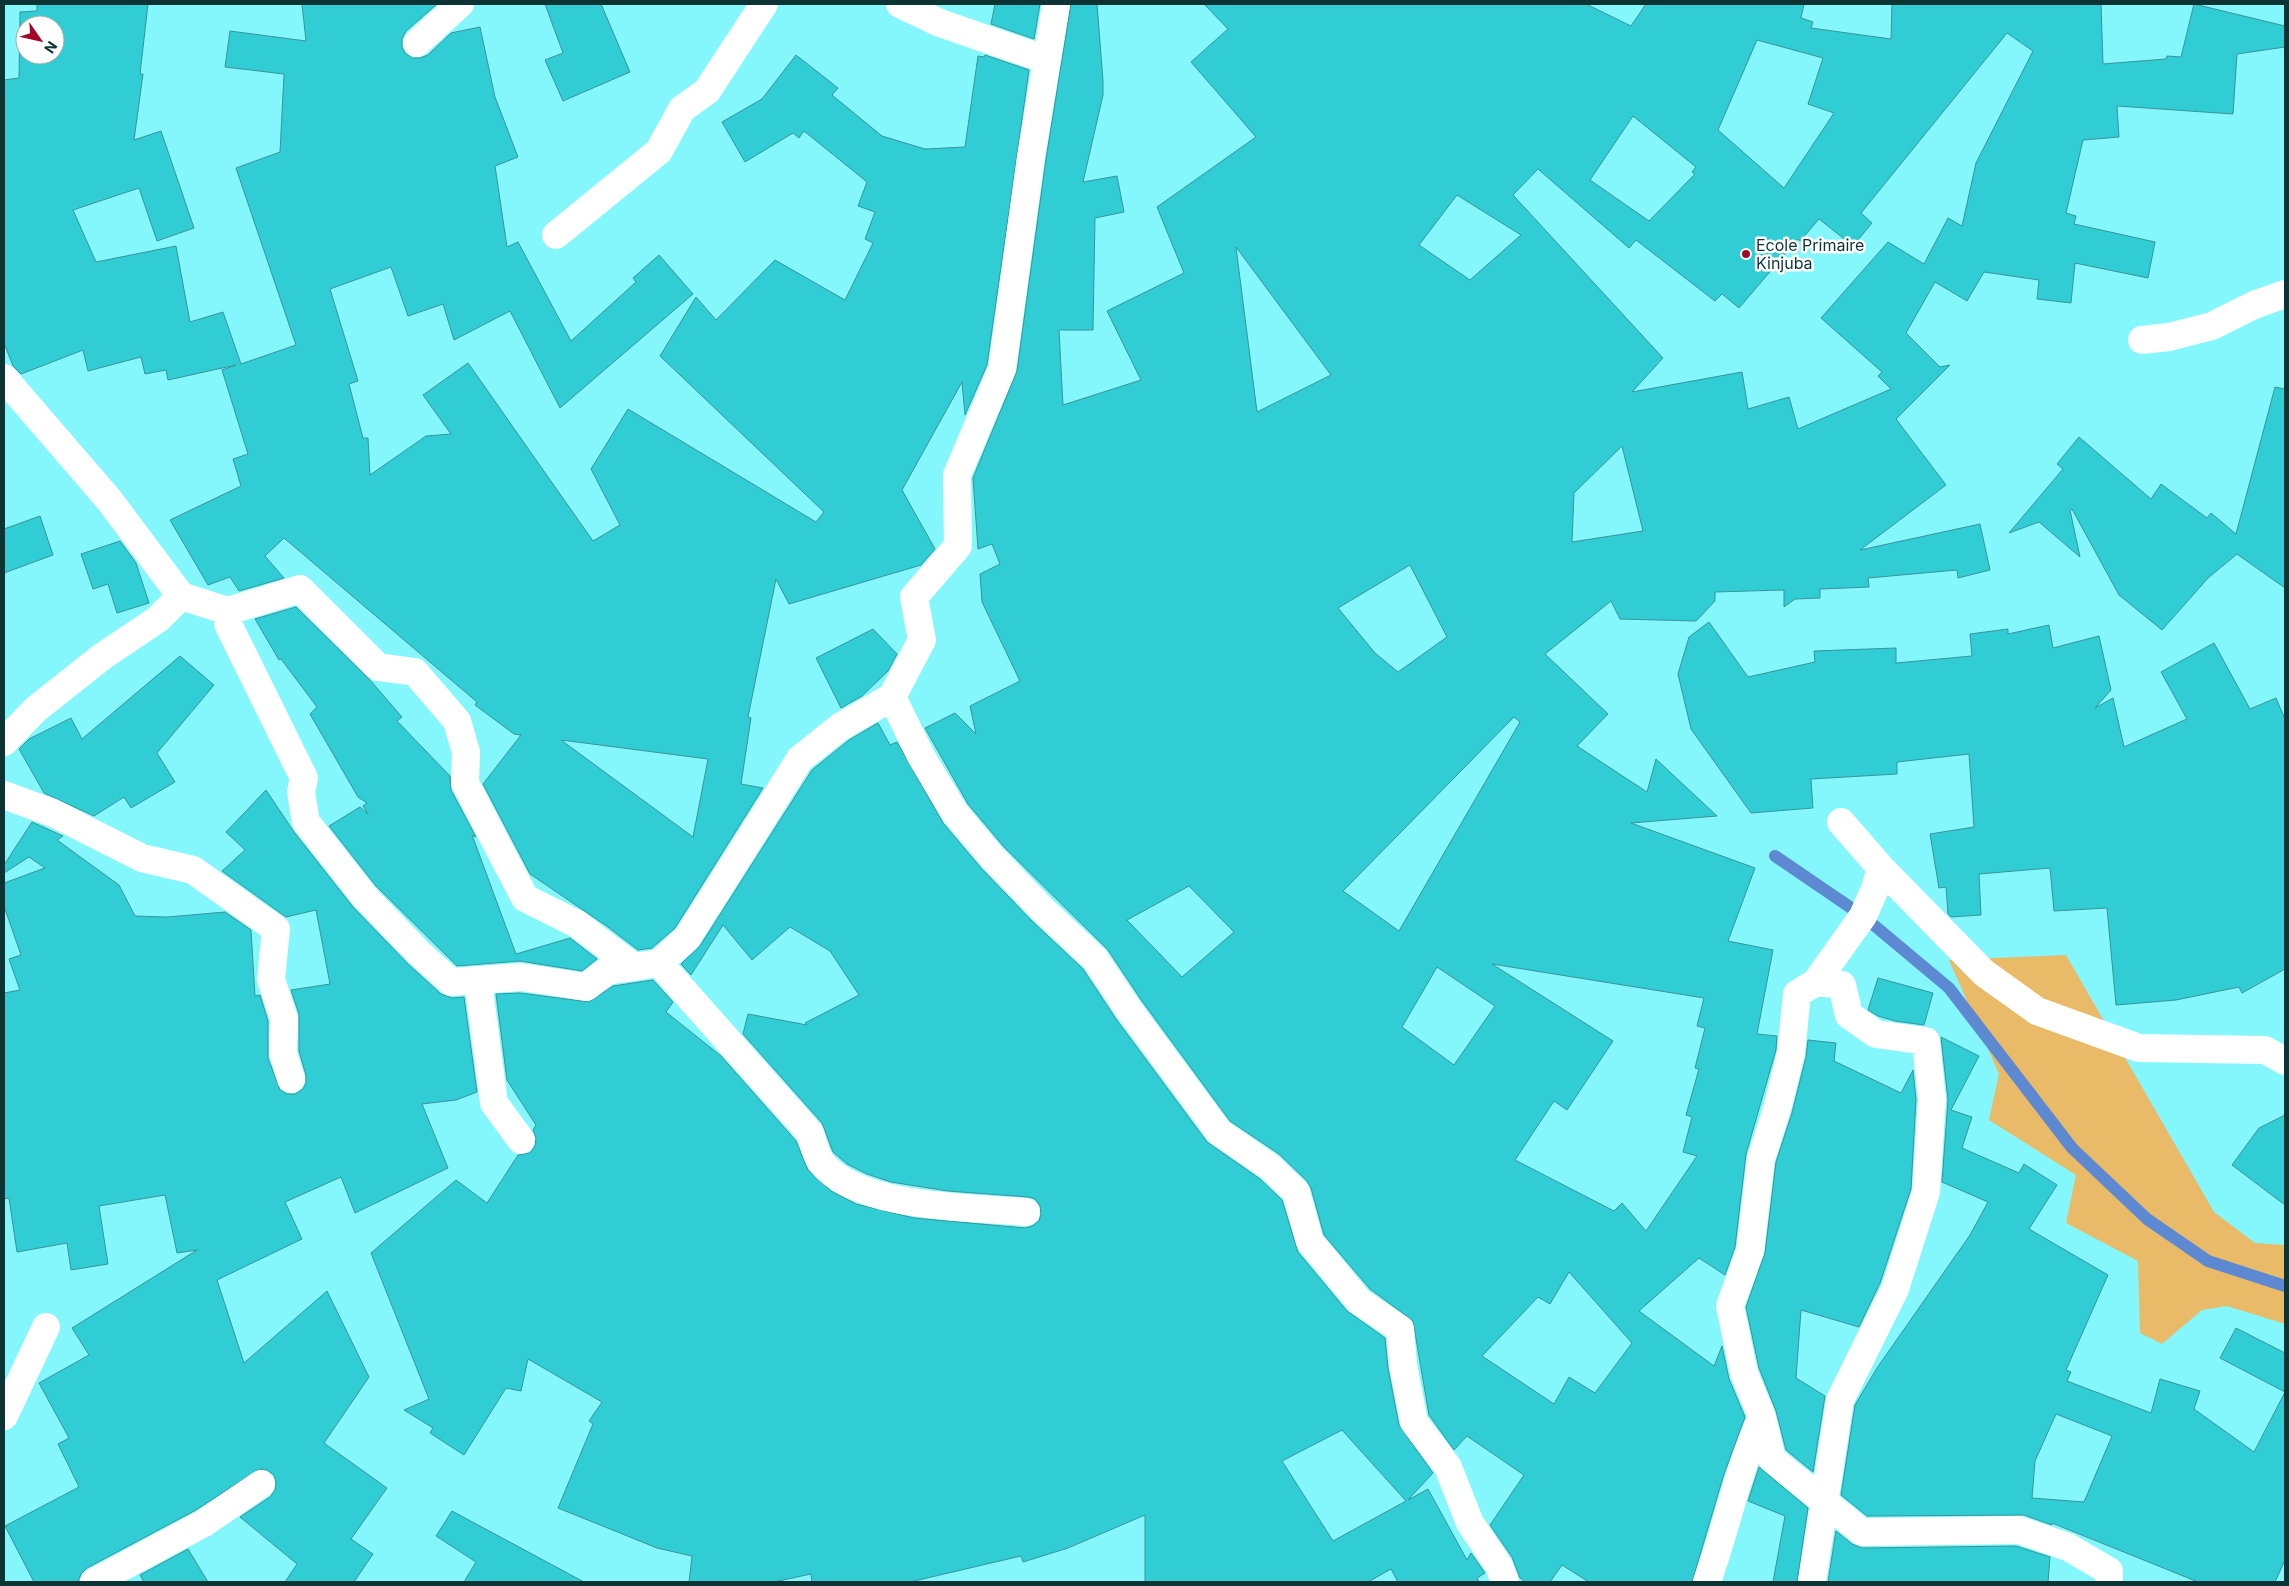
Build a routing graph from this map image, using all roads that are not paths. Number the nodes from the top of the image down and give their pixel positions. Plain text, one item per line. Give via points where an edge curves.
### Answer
1 (460, 4) edge
2 (764, 4) edge
3 (900, 4) edge
4 (1056, 4) edge
5 (417, 43) dead end
6 (1047, 60) junction
7 (556, 235) dead end
8 (2285, 294) edge
9 (2142, 340) dead end
10 (4, 378) edge
11 (181, 596) junction
12 (228, 611) junction
13 (892, 697) junction
14 (4, 742) edge
15 (4, 795) edge
16 (1841, 822) dead end
17 (1882, 868) junction
18 (647, 965) junction
19 (478, 981) junction
20 (1816, 982) junction
21 (2285, 1061) edge
22 (291, 1080) dead end
23 (521, 1140) dead end
24 (1026, 1212) dead end
25 (46, 1327) dead end
26 (4, 1416) edge
27 (1762, 1417) junction
28 (261, 1484) dead end
29 (1823, 1501) junction
30 (94, 1582) edge
31 (1505, 1582) edge
32 (1707, 1582) edge
33 (1812, 1582) edge
34 (2109, 1582) edge

1 - 5 street
2 - 7 street via 707,91 682,109 659,151
3 - 6 street via 940,24
4 - 6 street
6 - 13 street via 1002,369 957,475 958,546 914,597 922,640
8 - 9 street via 2212,326 2170,337
10 - 11 street via 110,501
11 - 12 street
11 - 14 street via 158,619 36,709
12 - 18 street via 300,590 378,667 415,672 457,721 466,752 465,783 525,898
12 - 19 street via 228,624 304,778 301,792 306,822 364,896 419,953 451,982
13 - 18 street via 840,727 800,759 687,938
13 - 31 street via 921,756 955,813 992,857 1095,959 1219,1132 1270,1167 1296,1192 1310,1242 1359,1301 1400,1328 1414,1422 1448,1468 1470,1523 1499,1566
15 - 22 street via 53,813 142,858 193,870 276,929 271,979 284,1019 283,1053
16 - 17 street
17 - 20 street via 1863,916
17 - 21 street via 1984,973 2037,1011 2139,1048 2265,1050
18 - 19 street via 607,971 586,987 522,978
18 - 24 street via 810,1133 820,1162 847,1184 890,1199
19 - 23 street via 494,1103
20 - 27 street via 1797,994 1791,1053 1761,1159 1750,1251 1730,1306 1744,1373
20 - 29 street via 1842,985 1849,1015 1876,1034 1926,1042 1932,1099 1926,1192 1895,1289 1840,1400
25 - 26 street
27 - 29 street via 1772,1459
27 - 32 street via 1746,1452 1722,1541
28 - 30 street via 204,1523
29 - 33 street
29 - 34 street via 1862,1532 2019,1530 2068,1547 2109,1571

